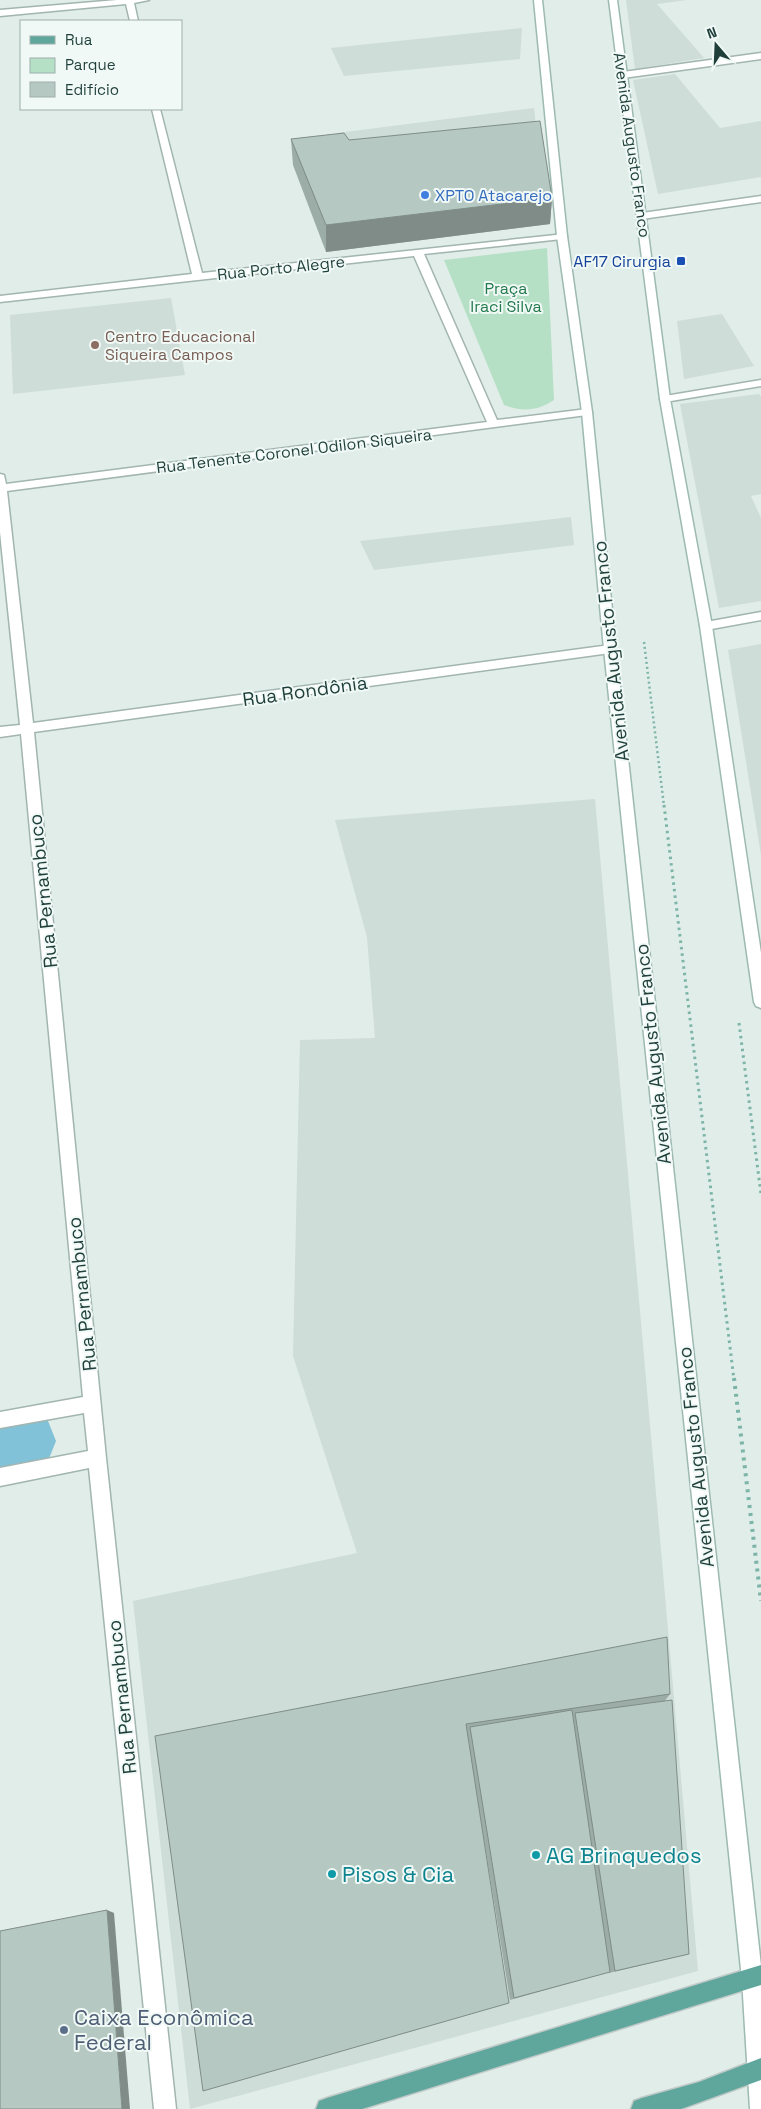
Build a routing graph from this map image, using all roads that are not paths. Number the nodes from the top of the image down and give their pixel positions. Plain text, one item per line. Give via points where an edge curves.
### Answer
1 (144, 0) edge
2 (538, 0) edge
3 (613, 0) edge
4 (129, 1) edge
5 (0, 13) edge
6 (134, 20) edge
7 (761, 56) edge
8 (623, 75) junction
9 (156, 110) edge
10 (761, 199) edge
11 (642, 216) junction
12 (562, 236) junction
13 (418, 253) junction
14 (198, 277) junction
15 (0, 299) edge
16 (761, 383) edge
17 (665, 399) junction
18 (587, 412) junction
19 (494, 425) junction
20 (0, 483) edge
21 (761, 616) edge
22 (706, 626) junction
23 (610, 649) junction
24 (27, 728) junction
25 (0, 732) edge
26 (761, 1002) edge
27 (93, 1402) junction
28 (0, 1420) edge
29 (97, 1458) junction
30 (0, 1477) edge
31 (757, 1977) edge
32 (760, 2070) edge
33 (761, 2108) edge
34 (165, 2109) edge
35 (327, 2109) edge
36 (642, 2109) edge

1 - 4 street
2 - 12 street, Avenida Augusto Franco
3 - 8 street, Avenida Augusto Franco
4 - 5 street
4 - 6 street
7 - 8 street
8 - 11 street, Avenida Augusto Franco
9 - 14 street
10 - 11 street
11 - 17 street, Avenida Augusto Franco
12 - 13 street, Rua Porto Alegre
12 - 18 street, Avenida Augusto Franco
13 - 14 street, Rua Porto Alegre
13 - 19 street
14 - 15 street, Rua Porto Alegre
16 - 17 street
17 - 22 street, Avenida Augusto Franco
18 - 19 street, Rua Tenente Coronel Odilon Siqueira
18 - 23 street, Avenida Augusto Franco
19 - 20 street, Rua Tenente Coronel Odilon Siqueira
20 - 24 street, Rua Pernambuco
21 - 22 street
22 - 26 street, Avenida Augusto Franco
23 - 24 street, Rua Rondônia
23 - 31 street, Avenida Augusto Franco
24 - 25 street, Rua Rondônia
24 - 27 street, Rua Pernambuco
27 - 28 street
27 - 29 street, Rua Pernambuco
29 - 30 street
29 - 34 street, Rua Pernambuco
31 - 32 street, Avenida Augusto Franco
31 - 35 main road
32 - 33 street, Avenida Augusto Franco
32 - 36 main road via 699,2093

